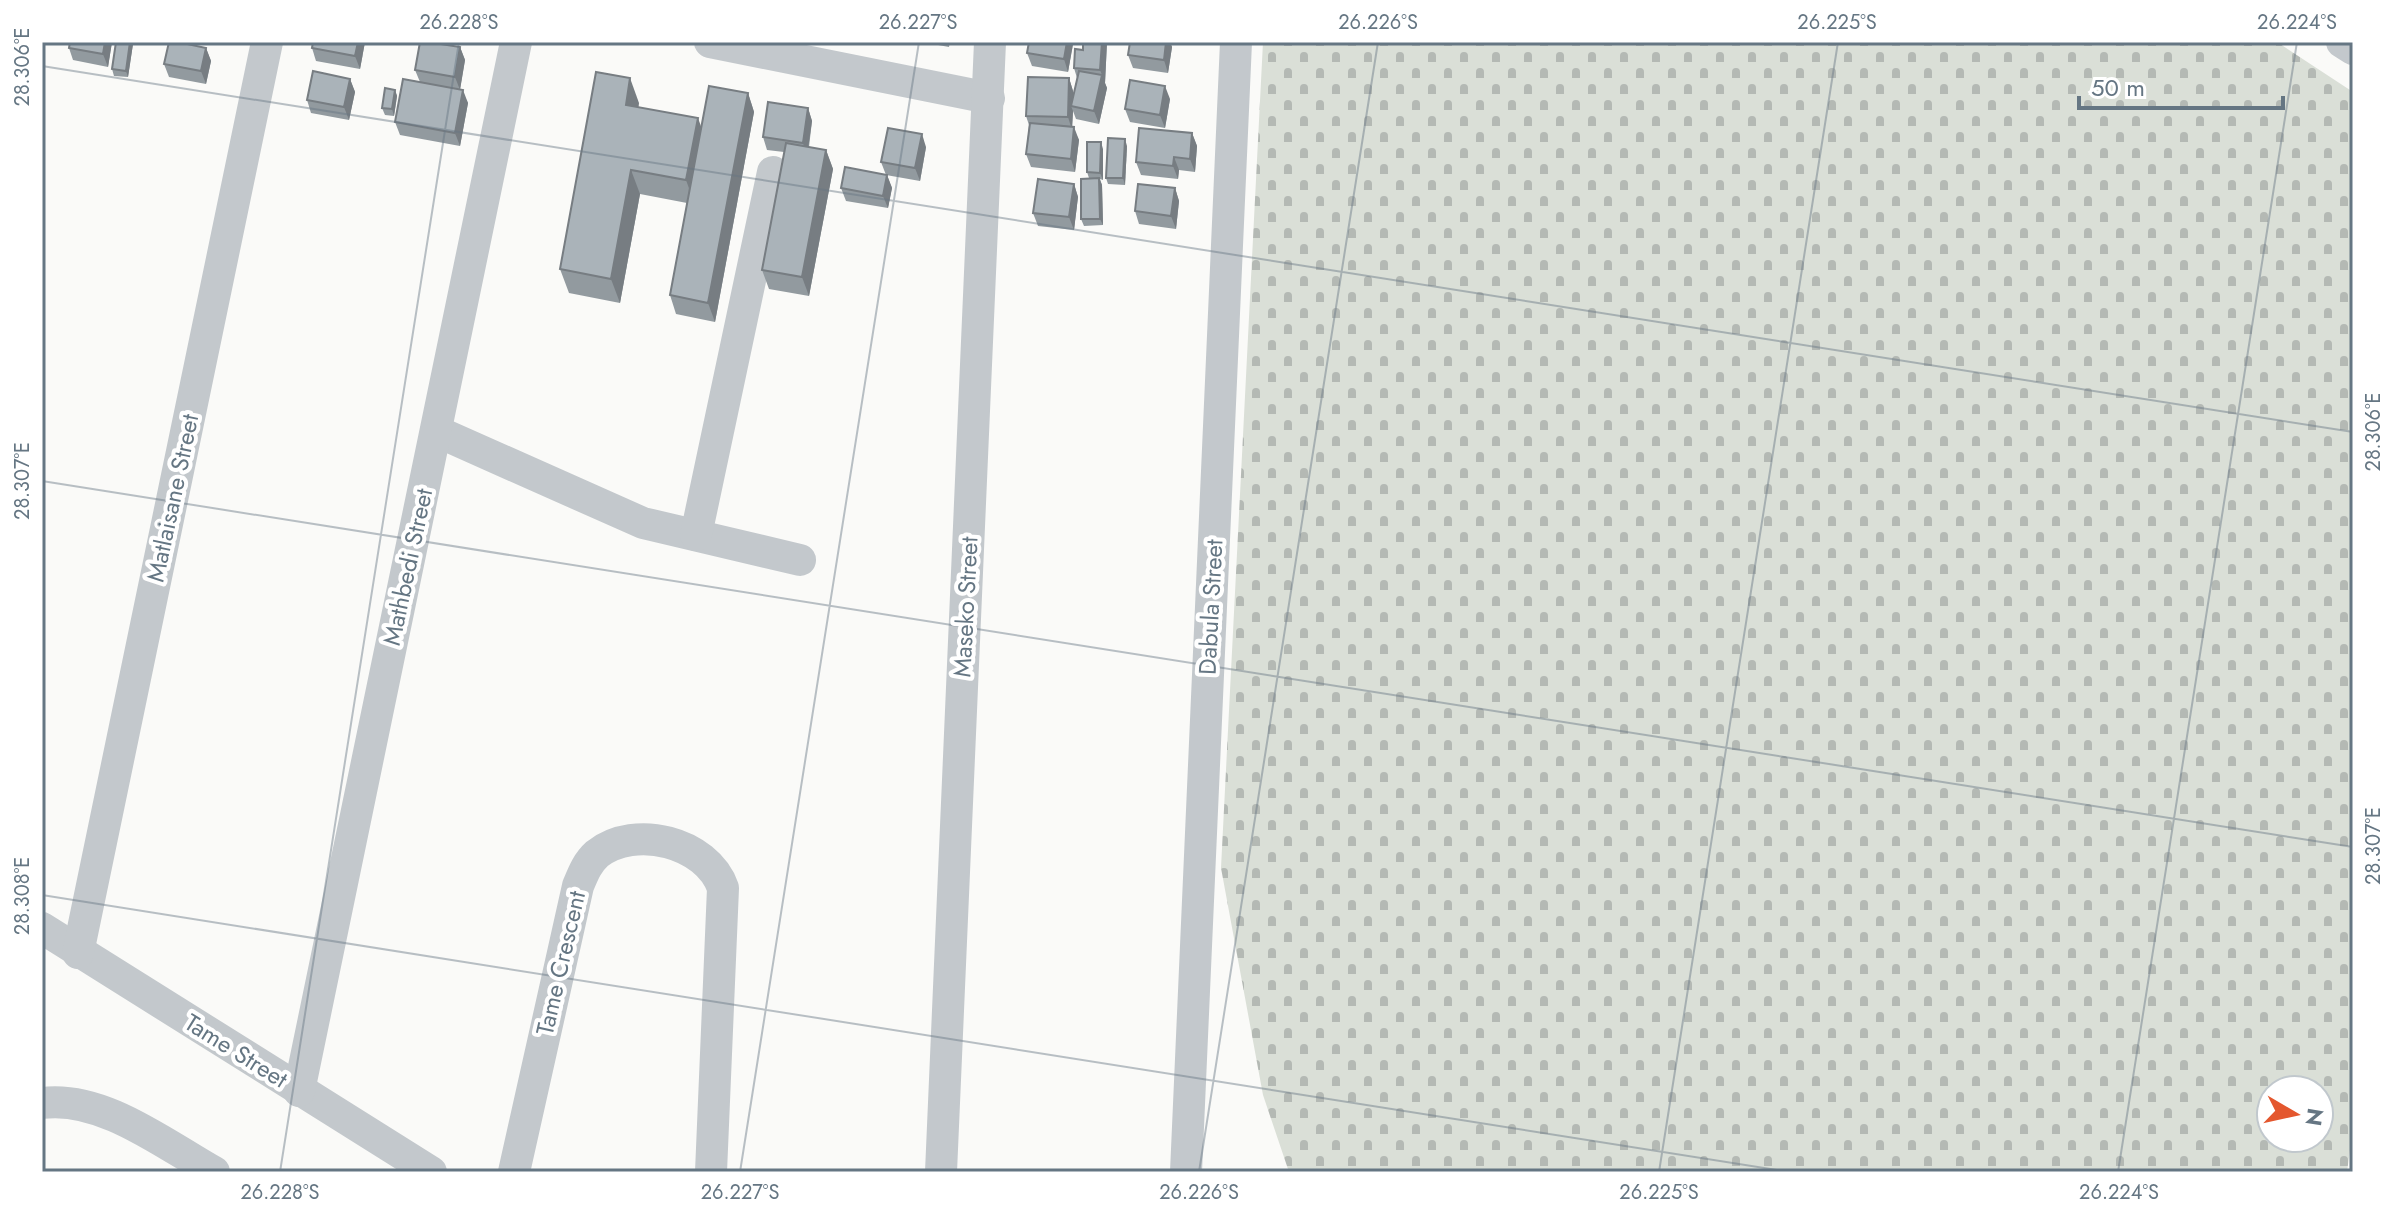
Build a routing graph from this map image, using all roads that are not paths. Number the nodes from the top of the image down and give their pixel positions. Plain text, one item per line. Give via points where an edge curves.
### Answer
1 (267, 42) edge
2 (516, 42) edge
3 (710, 42) edge
4 (990, 42) edge
5 (1236, 42) edge
6 (2342, 42) edge
7 (2353, 49) edge
8 (989, 98) junction
9 (773, 172) dead end
10 (436, 431) junction
11 (696, 535) junction
12 (800, 560) dead end
13 (42, 928) edge
14 (78, 953) junction
15 (299, 1091) junction
16 (42, 1103) edge
17 (214, 1172) edge
18 (431, 1172) edge
19 (514, 1172) edge
20 (711, 1172) edge
21 (941, 1172) edge
22 (1186, 1172) edge

1 - 14 street, Matlaisane Street
2 - 10 street, Mathbedi Street
3 - 8 street
4 - 8 street, Maseko Street
5 - 22 street, Dabula Street
6 - 7 street
8 - 21 street, Maseko Street
9 - 11 street
10 - 11 street via 643,523
10 - 15 street, Mathbedi Street
11 - 12 street
13 - 14 street, Tame Street
14 - 15 street, Tame Street
15 - 18 street, Tame Street
16 - 17 street via 77,1105 123,1120
19 - 20 street, Tame Crescent via 578,886 598,853 642,841 696,852 718,874 723,888

